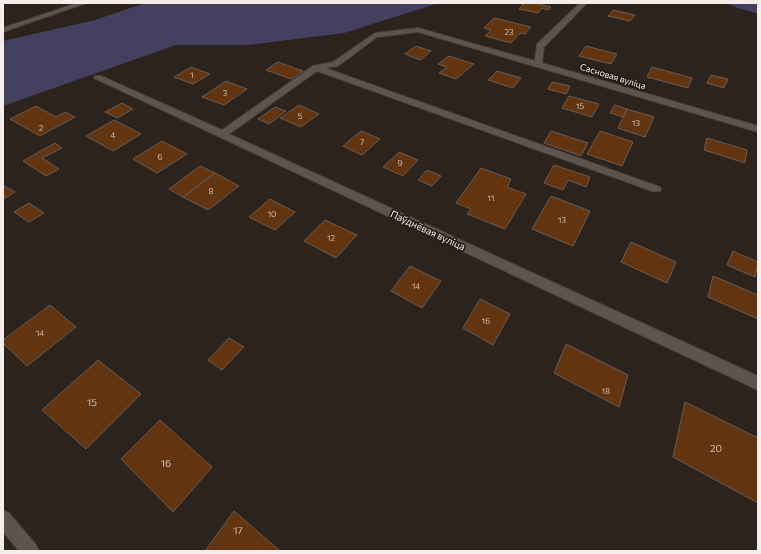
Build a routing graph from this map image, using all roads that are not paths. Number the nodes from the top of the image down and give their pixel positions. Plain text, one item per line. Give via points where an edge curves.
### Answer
1 (83, 3) edge
2 (584, 3) edge
3 (4, 29) edge
4 (538, 64) junction
5 (316, 68) junction
6 (98, 78) dead end
7 (758, 129) edge
8 (223, 134) junction
9 (656, 189) dead end
10 (758, 383) edge
11 (3, 519) edge
12 (30, 551) edge

1 - 3 street
2 - 4 street via 540,46
4 - 5 street, Сасновая вуліца via 418,30 375,36 336,64
4 - 7 street, Сасновая вуліца
5 - 8 street
5 - 9 street
6 - 8 street, Паўднёвая вуліца
8 - 10 street, Паўднёвая вуліца
11 - 12 street

